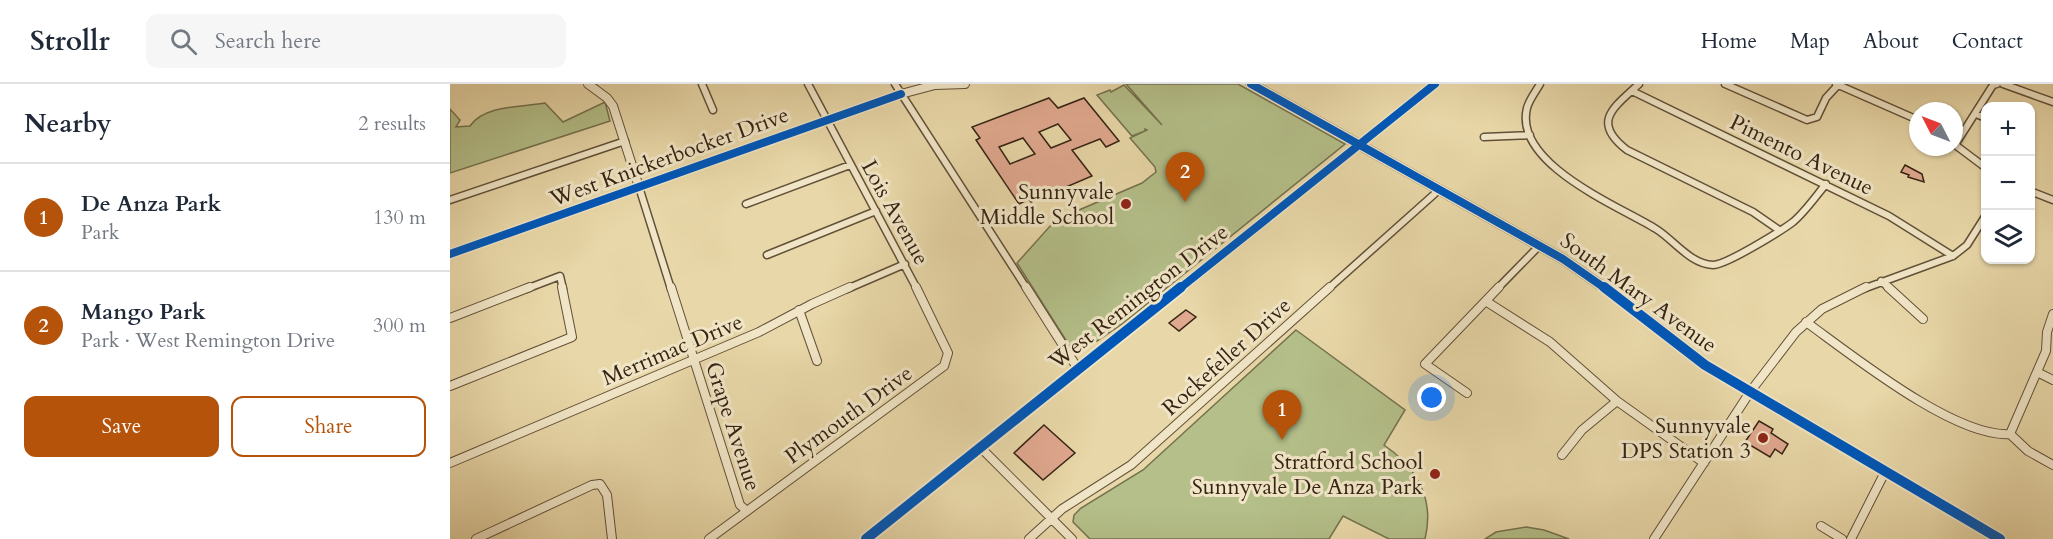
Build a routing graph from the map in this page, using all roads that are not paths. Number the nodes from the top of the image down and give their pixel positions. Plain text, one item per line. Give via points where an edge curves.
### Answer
1 (702, 84) edge
2 (808, 84) edge
3 (895, 84) edge
4 (966, 84) edge
5 (1251, 84) edge
6 (1434, 84) edge
7 (1540, 84) edge
8 (1639, 84) edge
9 (1725, 84) edge
10 (1837, 84) edge
11 (1997, 84) edge
12 (2005, 84) edge
13 (592, 85) edge
14 (1632, 91) junction
15 (901, 94) junction
16 (2053, 102) edge
17 (713, 110) dead end
18 (1976, 114) junction
19 (1909, 116) edge
20 (1981, 116) edge
21 (826, 120) junction
22 (1963, 133) edge
23 (1530, 135) junction
24 (1485, 137) dead end
25 (625, 141) junction
26 (1361, 144) junction
27 (1963, 151) edge
28 (1981, 164) edge
29 (850, 165) junction
30 (1826, 184) junction
31 (639, 187) junction
32 (1440, 189) junction
33 (2035, 193) edge
34 (450, 200) edge
35 (2053, 200) edge
36 (746, 204) dead end
37 (876, 211) junction
38 (1981, 222) edge
39 (1779, 230) junction
40 (1540, 245) junction
41 (450, 254) edge
42 (767, 255) dead end
43 (1953, 256) junction
44 (905, 264) junction
45 (1881, 281) junction
46 (1487, 302) junction
47 (799, 310) junction
48 (2053, 314) edge
49 (450, 318) edge
50 (1923, 319) dead end
51 (1806, 322) junction
52 (948, 359) joint
53 (694, 360) junction
54 (817, 361) dead end
55 (1078, 369) junction
56 (2037, 372) junction
57 (2053, 380) edge
58 (450, 386) edge
59 (1750, 392) junction
60 (1467, 393) dead end
61 (1617, 401) junction
62 (2010, 434) junction
63 (980, 447) junction
64 (1562, 455) dead end
65 (450, 463) edge
66 (1704, 463) junction
67 (2053, 465) edge
68 (1885, 472) junction
69 (747, 512) junction
70 (1052, 519) junction
71 (1821, 526) dead end
72 (1658, 537) edge
73 (476, 539) edge
74 (612, 539) edge
75 (709, 539) edge
76 (866, 539) edge
77 (1029, 539) edge
78 (1072, 539) edge
79 (1842, 539) edge
80 (1851, 539) edge
81 (2000, 539) edge

1 - 17 street
2 - 21 street, Lois Avenue
3 - 15 street
4 - 15 street, West Knickerbocker Drive via 935,85
5 - 26 main road, South Mary Avenue
6 - 26 street, West Remington Drive
7 - 23 street via 1528,108
8 - 14 street
9 - 10 street via 1807,120 1816,117
10 - 19 street
11 - 18 street
12 - 16 street
13 - 25 street, Grape Avenue via 613,106
14 - 30 street, Pimento Avenue
14 - 39 street via 1606,120 1613,140 1753,212
15 - 21 street, West Knickerbocker Drive
15 - 55 street
18 - 20 street
18 - 22 street
21 - 29 street, Lois Avenue
21 - 31 street, West Knickerbocker Drive
23 - 24 street
23 - 39 street via 1549,163 1584,191 1661,233 1704,264 1714,267 1724,263
25 - 31 street, Grape Avenue
25 - 34 street
26 - 32 main road, South Mary Avenue
26 - 55 street, West Remington Drive
27 - 28 street
29 - 36 street
29 - 37 street, Lois Avenue
30 - 39 street via 1798,217
30 - 43 street, Pimento Avenue via 1916,231
31 - 41 street, West Knickerbocker Drive
31 - 53 street, Grape Avenue
32 - 40 main road, South Mary Avenue
32 - 70 street, Rockefeller Drive via 1131,465
33 - 35 street
37 - 42 street
37 - 44 street, Lois Avenue
38 - 43 street via 1967,245
40 - 46 street
40 - 59 main road, South Mary Avenue via 1581,270 1705,365
43 - 45 street
44 - 47 street, Merrimac Drive
44 - 52 street, Lois Avenue
45 - 50 street
45 - 51 street via 1842,298
46 - 60 street via 1425,364
46 - 61 street via 1550,342
47 - 53 street, Merrimac Drive
47 - 54 street
48 - 56 street via 2046,351
49 - 58 street via 560,276 572,337
51 - 59 street via 1784,344
51 - 62 street via 1895,386 1975,430
52 - 69 street, Plymouth Drive via 944,366
53 - 65 street, Merrimac Drive
53 - 69 street, Grape Avenue via 740,505
55 - 63 street, West Remington Drive
56 - 57 street
56 - 62 street
59 - 66 street
59 - 68 main road, South Mary Avenue
61 - 64 street via 1582,430
61 - 66 street
62 - 67 street via 2028,451
63 - 70 street
63 - 76 street, West Remington Drive
66 - 72 street
68 - 80 street
68 - 81 main road, South Mary Avenue
69 - 75 street, Plymouth Drive
70 - 77 street, Rockefeller Drive
70 - 78 street
71 - 79 street
73 - 74 street via 600,484 607,495

